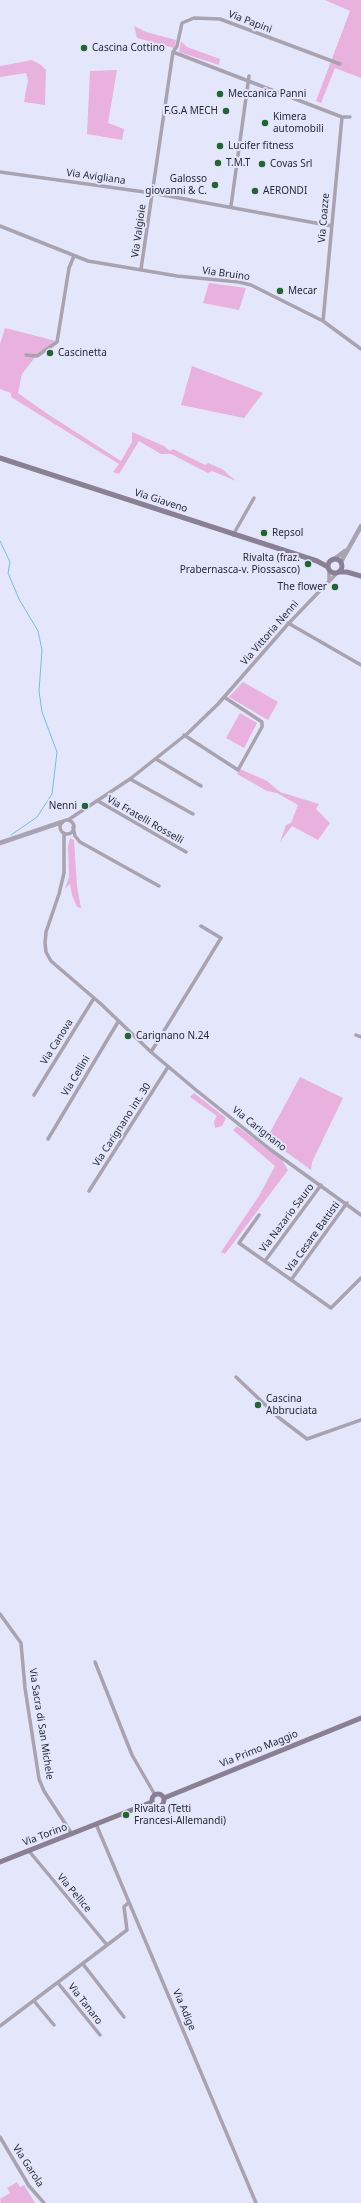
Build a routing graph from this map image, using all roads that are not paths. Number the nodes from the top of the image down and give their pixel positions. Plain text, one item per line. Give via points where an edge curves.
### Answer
1 (173, 52) junction
2 (340, 64) dead end
3 (249, 76) dead end
4 (248, 81) junction
5 (342, 117) junction
6 (350, 117) dead end
7 (0, 172) edge
8 (152, 193) junction
9 (231, 206) junction
10 (0, 226) edge
11 (332, 226) junction
12 (74, 256) junction
13 (141, 269) junction
14 (323, 322) junction
15 (361, 349) edge
16 (26, 355) dead end
17 (0, 458) edge
18 (254, 498) dead end
19 (361, 526) edge
20 (233, 535) junction
21 (347, 548) junction
22 (342, 563) junction
23 (330, 565) junction
24 (347, 572) junction
25 (338, 573) junction
26 (361, 576) edge
27 (329, 580) junction
28 (288, 623) junction
29 (361, 665) edge
30 (224, 697) junction
31 (184, 736) junction
32 (156, 759) junction
33 (130, 779) junction
34 (201, 786) dead end
35 (98, 801) junction
36 (78, 814) junction
37 (193, 814) dead end
38 (68, 820) junction
39 (61, 824) junction
40 (73, 825) junction
41 (67, 833) junction
42 (75, 836) junction
43 (0, 843) edge
44 (186, 852) dead end
45 (160, 886) dead end
46 (201, 926) dead end
47 (94, 998) junction
48 (118, 1022) junction
49 (356, 1035) dead end
50 (361, 1037) edge
51 (151, 1052) junction
52 (168, 1067) junction
53 (34, 1095) dead end
54 (48, 1138) dead end
55 (321, 1185) junction
56 (89, 1191) dead end
57 (347, 1203) junction
58 (259, 1215) dead end
59 (361, 1215) edge
60 (265, 1261) junction
61 (361, 1278) edge
62 (291, 1280) junction
63 (236, 1377) dead end
64 (361, 1420) edge
65 (0, 1614) edge
66 (95, 1662) dead end
67 (361, 1718) edge
68 (155, 1795) junction
69 (164, 1798) junction
70 (152, 1802) junction
71 (96, 1824) junction
72 (72, 1834) junction
73 (29, 1851) junction
74 (0, 1862) edge
75 (129, 1902) junction
76 (107, 1945) junction
77 (83, 1964) junction
78 (58, 1983) junction
79 (34, 2001) junction
80 (124, 2017) dead end
81 (54, 2025) dead end
82 (0, 2026) edge
83 (100, 2036) dead end
84 (0, 2137) edge
85 (44, 2203) edge
86 (256, 2203) edge

1 - 2 street, Via Papini via 177,46 182,23 187,19 220,19
1 - 4 street
1 - 8 street, Via Valgioie
3 - 4 street
4 - 5 street
4 - 9 street
5 - 6 street
5 - 11 street, Via Coazze
7 - 8 street, Via Avigliana
8 - 9 street, Via Avigliana
8 - 13 street, Via Valgioie
9 - 11 street, Via Avigliana
10 - 12 street, Via Bruino
11 - 14 street, Via Coazze
12 - 13 street, Via Bruino via 88,261
12 - 16 street via 69,268 57,342 37,356
13 - 14 street, Via Bruino via 246,284
14 - 15 street, Via Bruino
17 - 20 main road, Via Giaveno
18 - 20 street
19 - 21 street
20 - 23 main road, Via Giaveno
21 - 22 street
21 - 23 street
22 - 23 main road, Via Giaveno
22 - 24 main road
22 - 25 main road
23 - 25 main road, Via Giaveno
23 - 27 street
24 - 25 main road, Via Giaveno
24 - 26 main road, Via Giaveno
25 - 27 street, Via Vittoria Nenni
27 - 28 street, Via Vittoria Nenni
28 - 29 street
28 - 30 street, Via Vittoria Nenni
30 - 31 street, Via Vittoria Nenni
30 - 31 street via 262,722 262,727 238,770
31 - 32 street, Via Vittoria Nenni
32 - 33 street, Via Vittoria Nenni
32 - 34 street
33 - 35 street, Via Vittoria Nenni
33 - 37 street
35 - 36 street, Via Vittoria Nenni
35 - 44 street, Via Fratelli Rosselli
36 - 38 street, Via Vittoria Nenni
36 - 40 street, Via Vittoria Nenni
38 - 39 street, Via Vittoria Nenni
38 - 40 street
39 - 41 street
39 - 43 street
40 - 41 street, Via Vittoria Nenni
40 - 42 street
41 - 42 street
41 - 47 street, Via Carignano via 64,872 46,932 45,947 51,961
42 - 45 street via 80,842
46 - 51 street via 221,938
47 - 48 street, Via Carignano
47 - 53 street, Via Canova
48 - 51 street, Via Carignano
48 - 54 street, Via Cellini
49 - 50 street
51 - 52 street, Via Carignano
52 - 55 street, Via Carignano via 271,1150
52 - 56 street, Via Carignano int. 30
55 - 57 street, Via Carignano
55 - 60 street, Via Nazario Sauro
57 - 59 street, Via Carignano
57 - 62 street, Via Cesare Battisti
58 - 60 street via 240,1243
60 - 62 street
61 - 62 street via 331,1308
63 - 64 street via 278,1417 307,1439
65 - 72 street, Via Sacra di San Michele via 21,1643 25,1688 40,1779 44,1791
66 - 68 street via 132,1755
67 - 69 main road, Via Primo Maggio
68 - 69 main road via 160,1794
68 - 70 main road
69 - 70 main road via 164,1803 160,1806
70 - 71 main road
71 - 72 main road, Via Torino
71 - 75 street, Via Adige
72 - 73 main road, Via Torino
73 - 74 main road, Via Torino
73 - 76 street, Via Pellice
75 - 76 street, Via Tanaro via 124,1907 127,1930
75 - 86 street, Via Adige
76 - 77 street, Via Tanaro
77 - 78 street, Via Tanaro
77 - 80 street
78 - 79 street, Via Tanaro
78 - 83 street, Via Tanaro
79 - 81 street
79 - 82 street, Via Tanaro
84 - 85 street, Via Garola via 29,2186

